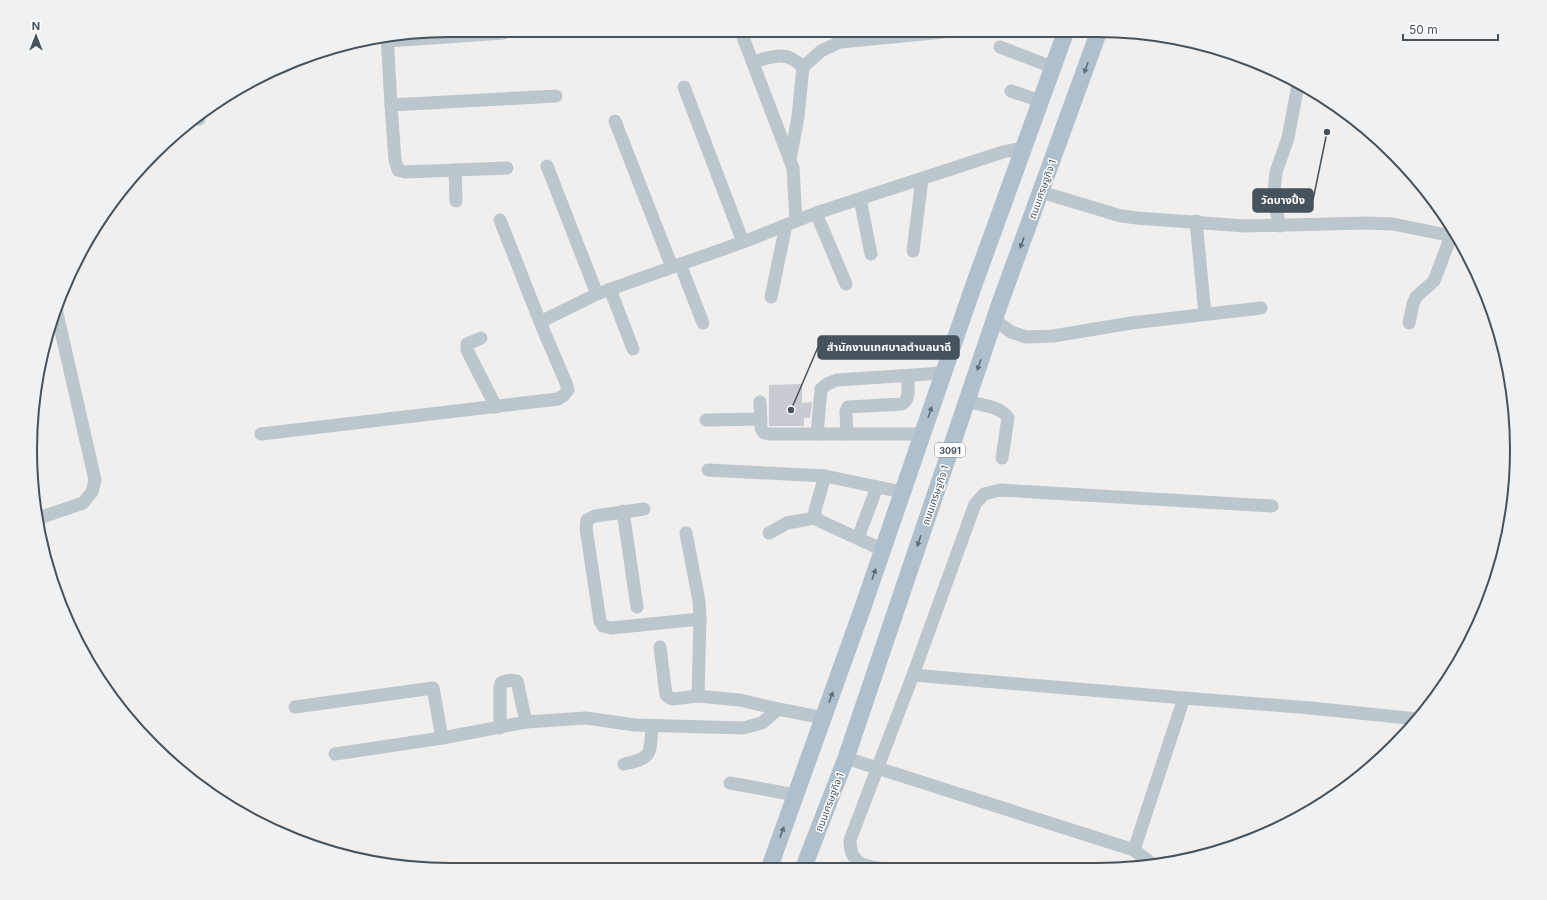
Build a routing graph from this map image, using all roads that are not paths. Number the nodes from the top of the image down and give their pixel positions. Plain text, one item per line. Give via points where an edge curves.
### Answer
1 (743, 37) edge
2 (892, 37) edge
3 (1064, 37) edge
4 (1097, 37) edge
5 (387, 42) edge
6 (1000, 47) dead end
7 (753, 62) junction
8 (803, 67) junction
9 (1052, 67) junction
10 (684, 87) dead end
11 (1297, 89) edge
12 (1011, 91) dead end
13 (556, 96) dead end
14 (1040, 101) junction
15 (391, 105) junction
16 (614, 121) dead end
17 (1023, 148) junction
18 (790, 159) junction
19 (547, 166) dead end
20 (507, 168) dead end
21 (455, 170) junction
22 (922, 179) junction
23 (1041, 192) junction
24 (860, 199) junction
25 (456, 201) dead end
26 (816, 213) junction
27 (500, 220) dead end
28 (1196, 222) junction
29 (791, 223) junction
30 (1280, 226) junction
31 (1450, 236) edge
32 (1453, 240) edge
33 (742, 242) junction
34 (912, 251) dead end
35 (870, 254) dead end
36 (676, 266) junction
37 (846, 284) dead end
38 (610, 289) junction
39 (597, 294) junction
40 (771, 297) dead end
41 (1262, 308) dead end
42 (1205, 314) junction
43 (58, 319) edge
44 (995, 320) junction
45 (540, 322) junction
46 (703, 323) dead end
47 (1409, 323) dead end
48 (481, 338) dead end
49 (633, 349) dead end
50 (943, 374) junction
51 (907, 376) junction
52 (967, 401) junction
53 (760, 402) dead end
54 (496, 407) junction
55 (761, 419) junction
56 (706, 420) dead end
57 (261, 434) dead end
58 (818, 434) junction
59 (847, 434) junction
60 (922, 434) junction
61 (1002, 458) dead end
62 (708, 470) dead end
63 (825, 476) junction
64 (877, 487) junction
65 (902, 492) junction
66 (1272, 506) dead end
67 (644, 509) dead end
68 (623, 512) junction
69 (43, 517) edge
70 (815, 518) junction
71 (686, 533) dead end
72 (768, 533) dead end
73 (858, 538) junction
74 (883, 550) junction
75 (638, 606) dead end
76 (700, 619) junction
77 (660, 647) dead end
78 (912, 675) junction
79 (698, 696) junction
80 (1184, 698) junction
81 (295, 707) dead end
82 (778, 709) junction
83 (1412, 717) edge
84 (824, 718) junction
85 (526, 722) junction
86 (652, 726) junction
87 (500, 728) junction
88 (442, 738) junction
89 (335, 754) dead end
90 (846, 758) junction
91 (624, 764) dead end
92 (876, 768) junction
93 (730, 783) dead end
94 (796, 795) junction
95 (1134, 850) junction
96 (1146, 860) edge
97 (771, 863) edge
98 (805, 863) edge
99 (858, 863) edge

1 - 7 street
2 - 8 street via 840,42 821,51
3 - 9 main road, 3091
4 -> 23 main road, ถนนเศรษฐกิจ 1 / 3091
5 - 15 street
6 - 9 street
7 - 8 street via 778,55 795,59
7 - 18 street
8 - 18 street via 798,117
9 - 14 main road, 3091
10 - 33 street
11 - 30 street via 1288,138 1276,172 1274,191
12 - 14 street
13 - 15 street
14 - 17 main road, 3091
15 - 21 street via 398,170
16 - 36 street
17 - 22 street via 1003,152
17 - 50 main road, 3091
18 - 29 street via 793,168
19 - 39 street
20 - 21 street
21 - 25 street
22 - 24 street
22 - 34 street
23 - 28 street via 1121,216
23 -> 44 main road, ถนนเศรษฐกิจ 1 / 3091
24 - 26 street
24 - 35 street
26 - 29 street
26 - 37 street
27 - 45 street
28 - 30 street
28 - 42 street
29 - 33 street
29 - 40 street
30 - 31 street via 1393,224
32 - 47 street via 1434,281 1416,298
33 - 36 street
36 - 38 street
36 - 46 street
38 - 39 street
38 - 49 street
39 - 45 street
41 - 42 street
42 - 44 street via 1053,336 1026,337 1011,332
43 - 69 street via 94,480 92,492 83,503
44 -> 52 main road, ถนนเศรษฐกิจ 1 / 3091
45 - 54 street via 568,390 558,399
48 - 54 street via 468,344 467,350
50 - 51 street
60 -> 50 main road, 3091
51 - 58 street via 836,380 827,384 821,389
51 - 59 street via 908,397 902,404 848,407
52 - 61 street via 1006,414 1008,418
52 -> 90 main road, ถนนเศรษฐกิจ 1 / 3091
53 - 55 street
54 - 57 street
55 - 56 street
55 - 58 street via 764,433
58 - 59 street
59 - 60 street
60 - 65 main road, 3091
62 - 63 street
63 - 64 street
63 - 70 street
64 - 65 street
64 - 73 street
65 - 74 main road, 3091
66 - 78 street via 1000,490 984,494 975,504
67 - 68 street
68 - 75 street
68 - 76 street via 595,516 587,520 598,613 603,626 611,628
70 - 72 street via 787,523
70 - 73 street
71 - 76 street
73 - 74 street
84 -> 74 main road, 3091
76 - 79 street
77 - 79 street via 666,696 672,699
78 - 80 street
78 - 92 street
79 - 82 street via 740,700
80 - 83 street
80 - 95 street
81 - 88 street via 433,688
82 - 84 street
82 - 86 street via 762,723 743,728
84 - 94 main road, 3091
85 - 86 street via 586,718
85 - 87 street
85 - 87 street via 517,681 504,682 500,687
86 - 91 street via 648,755 641,760
87 - 88 street
88 - 89 street
90 - 92 street
90 - 98 main road, ถนนเศรษฐกิจ 1 / 3091
92 - 95 street
92 - 99 street via 850,840 850,850
93 - 94 street
97 -> 94 main road, 3091
95 - 96 street

